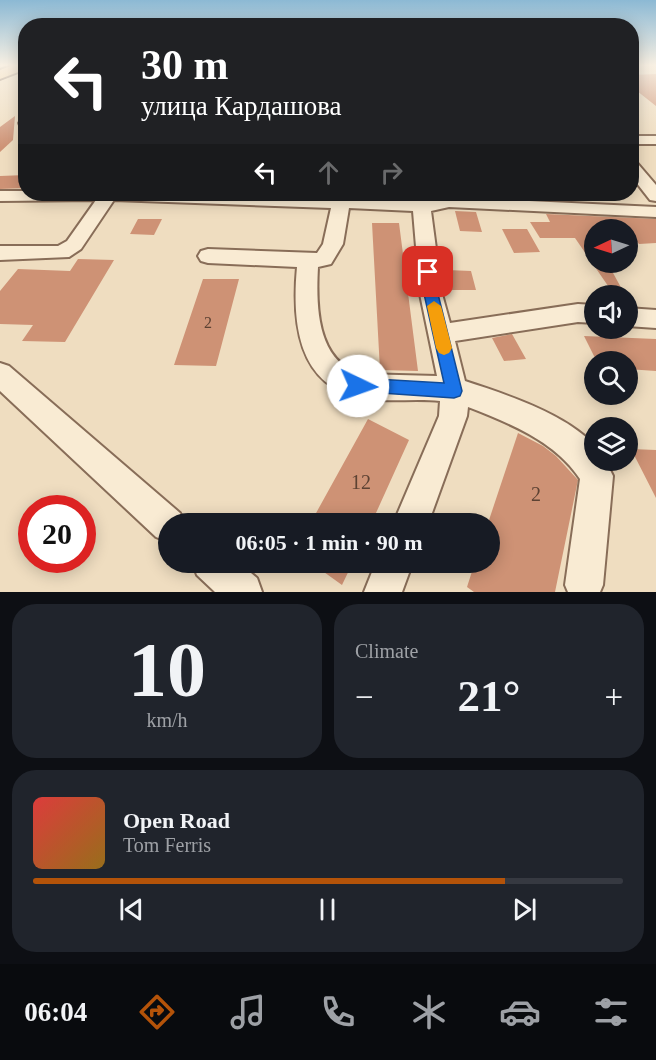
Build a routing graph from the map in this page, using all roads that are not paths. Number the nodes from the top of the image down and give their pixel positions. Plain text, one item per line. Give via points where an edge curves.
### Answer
1 (639, 140) edge
2 (656, 140) edge
3 (639, 175) edge
4 (0, 196) edge
5 (18, 196) edge
6 (656, 196) edge
7 (105, 201) edge
8 (283, 201) edge
9 (443, 201) edge
10 (493, 201) edge
11 (341, 203) junction
12 (421, 205) junction
13 (656, 212) edge
14 (0, 253) edge
15 (208, 256) dead end
16 (308, 261) junction
17 (584, 313) edge
18 (638, 318) edge
19 (656, 319) edge
20 (441, 334) junction
21 (0, 374) edge
22 (454, 391) junction
23 (414, 513) edge
24 (158, 516) edge
25 (222, 573) edge
26 (391, 573) edge
27 (584, 585) dead end
28 (243, 592) edge
29 (383, 592) edge

1 - 2 street
3 - 6 street
4 - 5 street
7 - 14 street via 74,245 62,252
8 - 11 street
9 - 12 street via 435,206
10 - 13 street
11 - 12 street
11 - 16 street via 333,244 324,259
12 - 20 street via 431,294
15 - 16 street
16 - 22 street via 310,333 314,348 327,367 358,386
17 - 20 street
18 - 19 street
20 - 22 street
21 - 24 street
22 - 23 street via 453,416
22 - 27 street via 472,395 566,440 597,476
25 - 28 street
26 - 29 street

